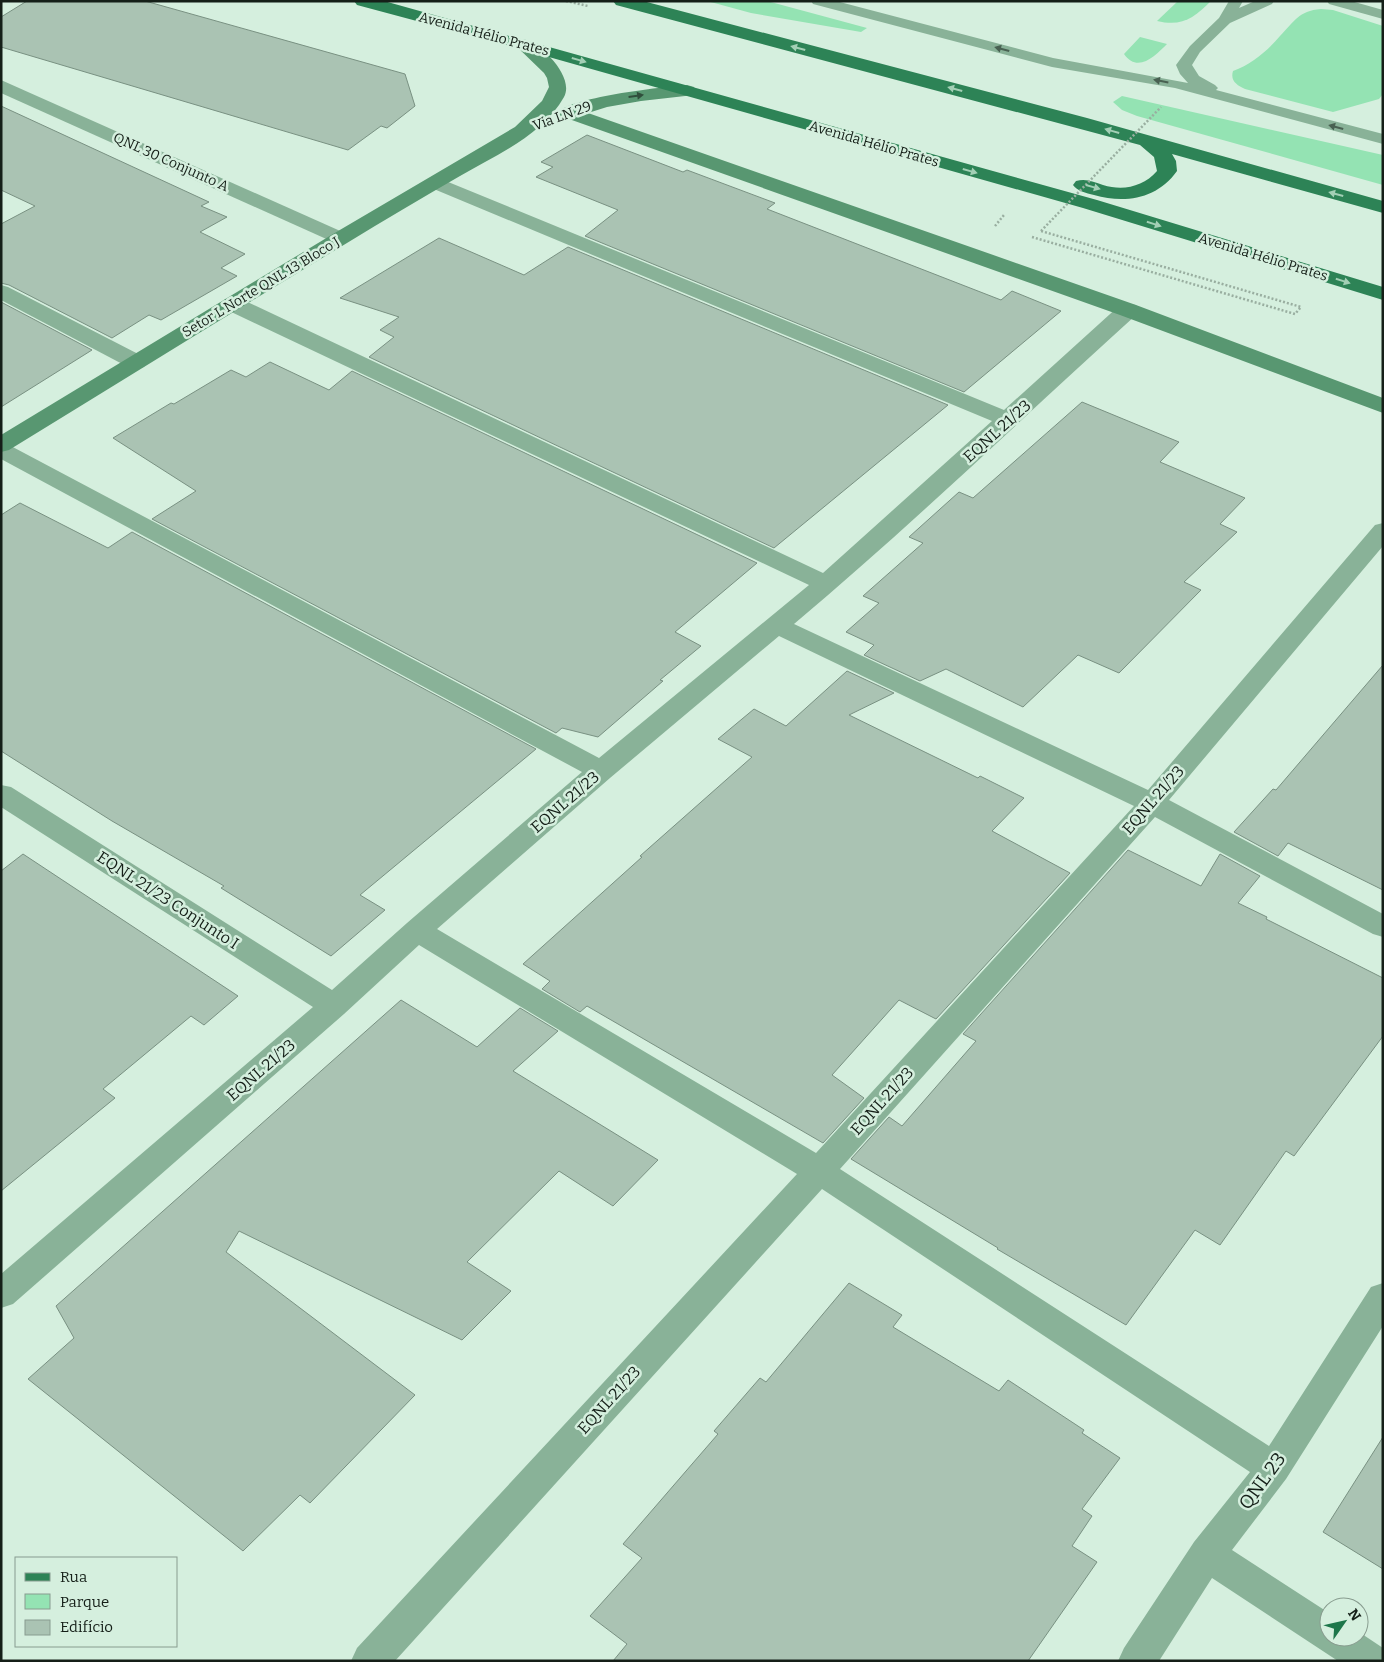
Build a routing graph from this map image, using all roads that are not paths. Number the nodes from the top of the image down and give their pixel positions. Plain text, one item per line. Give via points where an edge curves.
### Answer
1 (363, 1) edge
2 (622, 1) edge
3 (818, 1) edge
4 (1236, 1) edge
5 (1334, 1) edge
6 (1378, 1) edge
7 (1268, 2) edge
8 (1383, 3) edge
9 (1383, 15) edge
10 (1226, 20) junction
11 (523, 44) junction
12 (654, 82) junction
13 (1, 86) edge
14 (687, 91) junction
15 (1243, 102) junction
16 (569, 113) junction
17 (522, 130) junction
18 (1383, 139) edge
19 (1147, 141) junction
20 (436, 183) junction
21 (1383, 207) edge
22 (340, 238) junction
23 (1, 291) edge
24 (1383, 294) edge
25 (233, 304) junction
26 (1128, 310) junction
27 (136, 362) junction
28 (1383, 406) edge
29 (1009, 420) junction
30 (1, 445) edge
31 (1, 450) edge
32 (1383, 530) edge
33 (826, 584) junction
34 (776, 625) junction
35 (601, 771) junction
36 (1, 794) edge
37 (1152, 802) junction
38 (1383, 927) edge
39 (418, 930) junction
40 (334, 1006) junction
41 (819, 1171) junction
42 (1, 1294) edge
43 (1383, 1297) edge
44 (1274, 1468) junction
45 (1207, 1554) junction
46 (1319, 1627) edge
47 (1349, 1647) edge
48 (370, 1661) edge
49 (1136, 1661) edge
50 (1370, 1661) edge

1 - 11 main road, Avenida Hélio Prates
19 -> 2 main road
15 -> 3 lane via 1176,84 1052,62
4 - 10 lane
5 - 9 lane
6 - 8 lane
7 - 10 lane
10 - 15 lane via 1184,64 1186,73 1194,81
11 -> 12 main road, Avenida Hélio Prates
11 - 17 street, Via LN 29 via 557,75 559,86 558,94 548,108
12 - 14 main road, Avenida Hélio Prates
12 -> 19 main road via 831,112 1115,194 1155,185 1167,171 1164,155
13 - 22 street, QNL 30 Conjunto A
16 -> 14 street, Via LN 29 via 621,98
14 -> 24 main road, Avenida Hélio Prates via 1090,204
18 -> 15 lane
16 - 17 street, Via LN 29
16 - 26 street
17 - 20 street, Setor L Norte QNL 13 Bloco J
21 -> 19 main road
20 - 22 street, Setor L Norte QNL 13 Bloco J
20 - 29 street
22 - 25 street, Setor L Norte QNL 13 Bloco J
23 - 27 street
25 - 27 street, Setor L Norte QNL 13 Bloco J
25 - 33 street
26 - 28 street
26 - 29 street, EQNL 21/23
27 - 30 street, Setor L Norte QNL 13 Bloco J
29 - 33 street, EQNL 21/23
31 - 35 street
32 - 37 street, EQNL 21/23
33 - 34 street, EQNL 21/23
34 - 35 street, EQNL 21/23
34 - 37 street
35 - 39 street, EQNL 21/23
36 - 40 street, EQNL 21/23 Conjunto I
37 - 38 street
37 - 41 street, EQNL 21/23
39 - 40 street, EQNL 21/23
39 - 41 street
40 - 42 street, EQNL 21/23
41 - 44 street
41 - 48 street, EQNL 21/23
43 - 44 street, QNL 23
44 - 45 street, QNL 23
45 - 46 street
45 - 49 street, QNL 23
47 - 50 street

